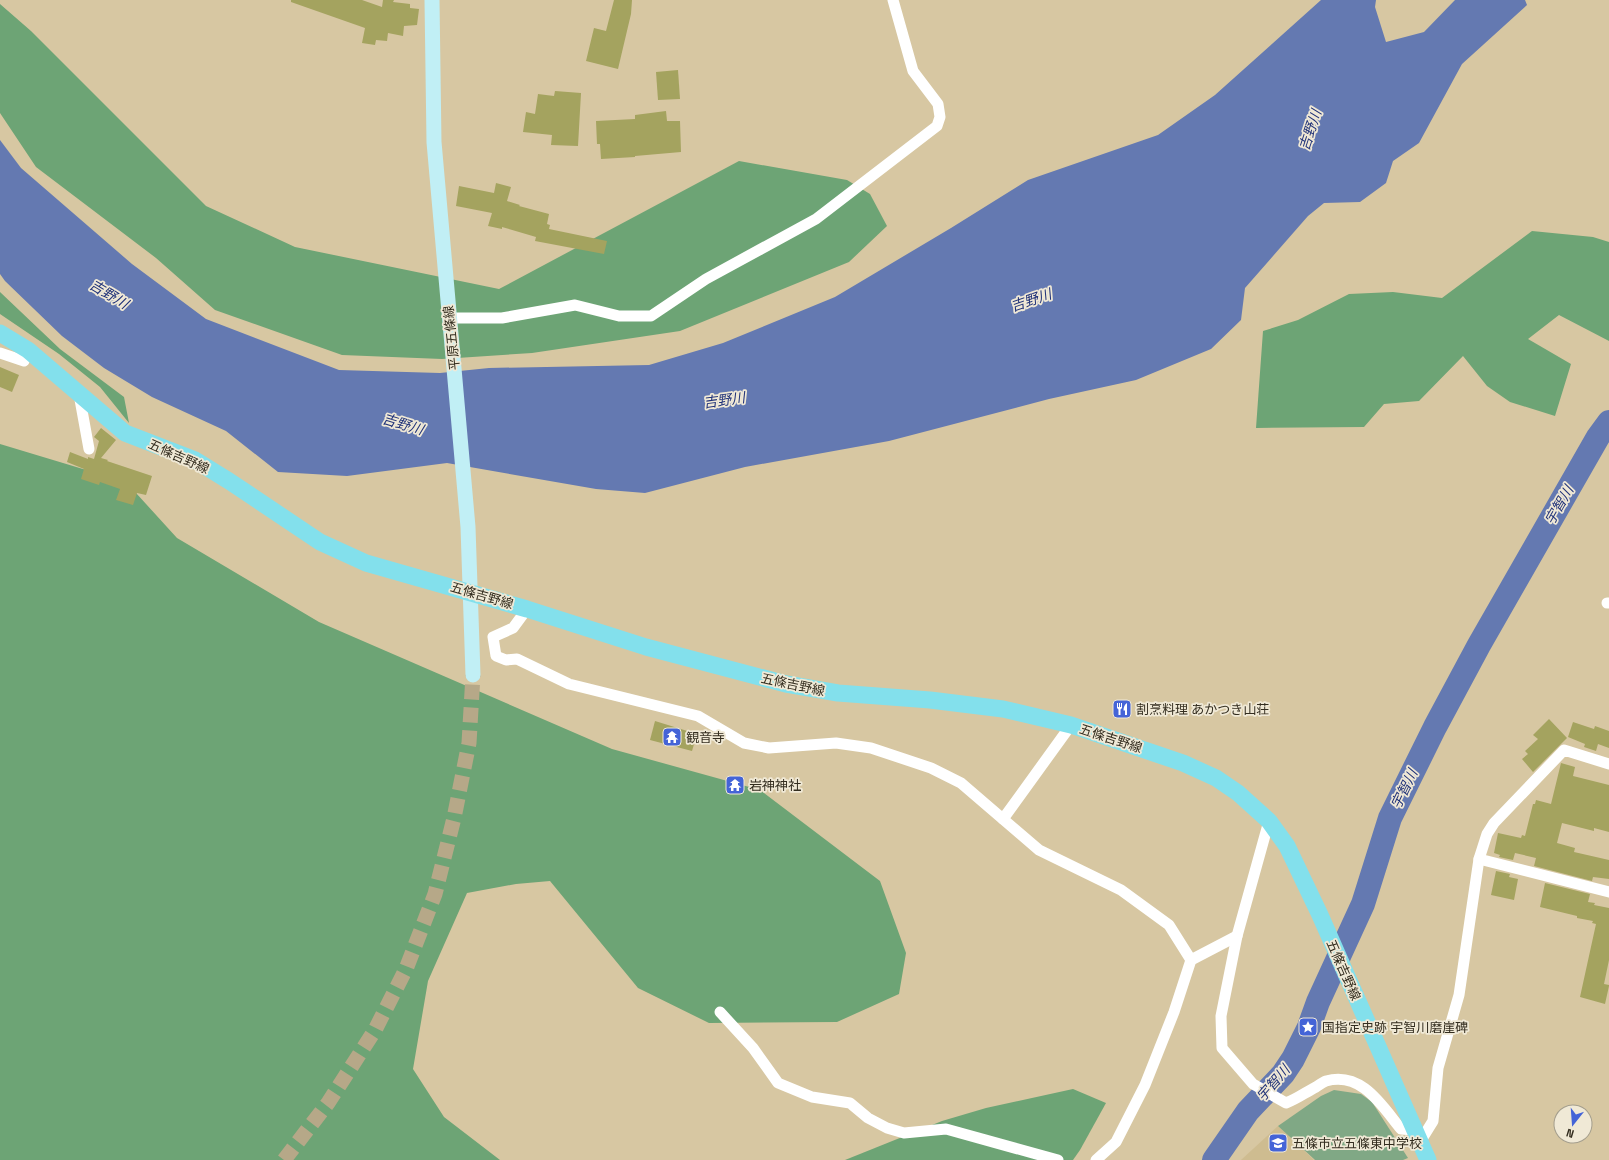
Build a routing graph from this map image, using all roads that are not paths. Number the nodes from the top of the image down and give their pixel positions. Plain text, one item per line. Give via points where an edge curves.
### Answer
1 (432, 0) edge
2 (893, 0) edge
3 (449, 318) junction
4 (0, 333) edge
5 (28, 350) junction
6 (0, 353) edge
7 (79, 394) junction
8 (89, 449) dead end
9 (470, 592) junction
10 (527, 609) junction
11 (473, 675) tunnel mouth
12 (1071, 725) junction
13 (1609, 764) edge
14 (1003, 819) junction
15 (1269, 821) junction
16 (1479, 859) junction
17 (1609, 892) edge
18 (1237, 936) junction
19 (1191, 960) junction
20 (720, 1012) dead end
21 (1417, 1136) junction
22 (1058, 1160) edge
23 (1096, 1160) edge
24 (1428, 1160) edge

1 - 3 main road, 平原五條線 via 434,142
2 - 3 street via 913,71 938,104 938,126 816,219 706,278 651,316 619,316 576,305 502,318
3 - 9 main road, 平原五條線 via 468,527
4 - 5 main road, 五條吉野線
5 - 6 street via 24,361
5 - 7 main road, 五條吉野線
7 - 8 street
7 - 9 main road, 五條吉野線 via 125,433 195,460 320,542 366,563
9 - 10 main road, 五條吉野線
9 - 11 main road, 平原五條線
10 - 12 main road, 五條吉野線 via 646,647 786,684 838,693 1003,709
10 - 14 street via 513,628 493,637 496,656 506,660 517,659 570,684 698,716 744,743 769,748 836,743 871,748 931,768 960,783
12 - 14 street
12 - 15 main road, 五條吉野線 via 1183,763 1216,778 1238,793
13 - 16 street via 1564,750 1494,823 1487,834
14 - 19 street via 1038,850 1121,890 1169,926
15 - 18 street
15 - 21 main road, 五條吉野線 via 1287,846 1320,915
16 - 17 street
16 - 21 street via 1459,995 1438,1068 1433,1121
18 - 19 street
18 - 21 street via 1221,1016 1222,1048 1253,1084 1286,1103 1296,1100 1326,1081 1342,1079 1361,1084 1376,1097 1401,1129
19 - 23 street via 1174,1012 1145,1085 1116,1142
20 - 22 street via 753,1048 778,1083 812,1097 850,1103 868,1118 904,1133 946,1129
21 - 24 main road, 五條吉野線

